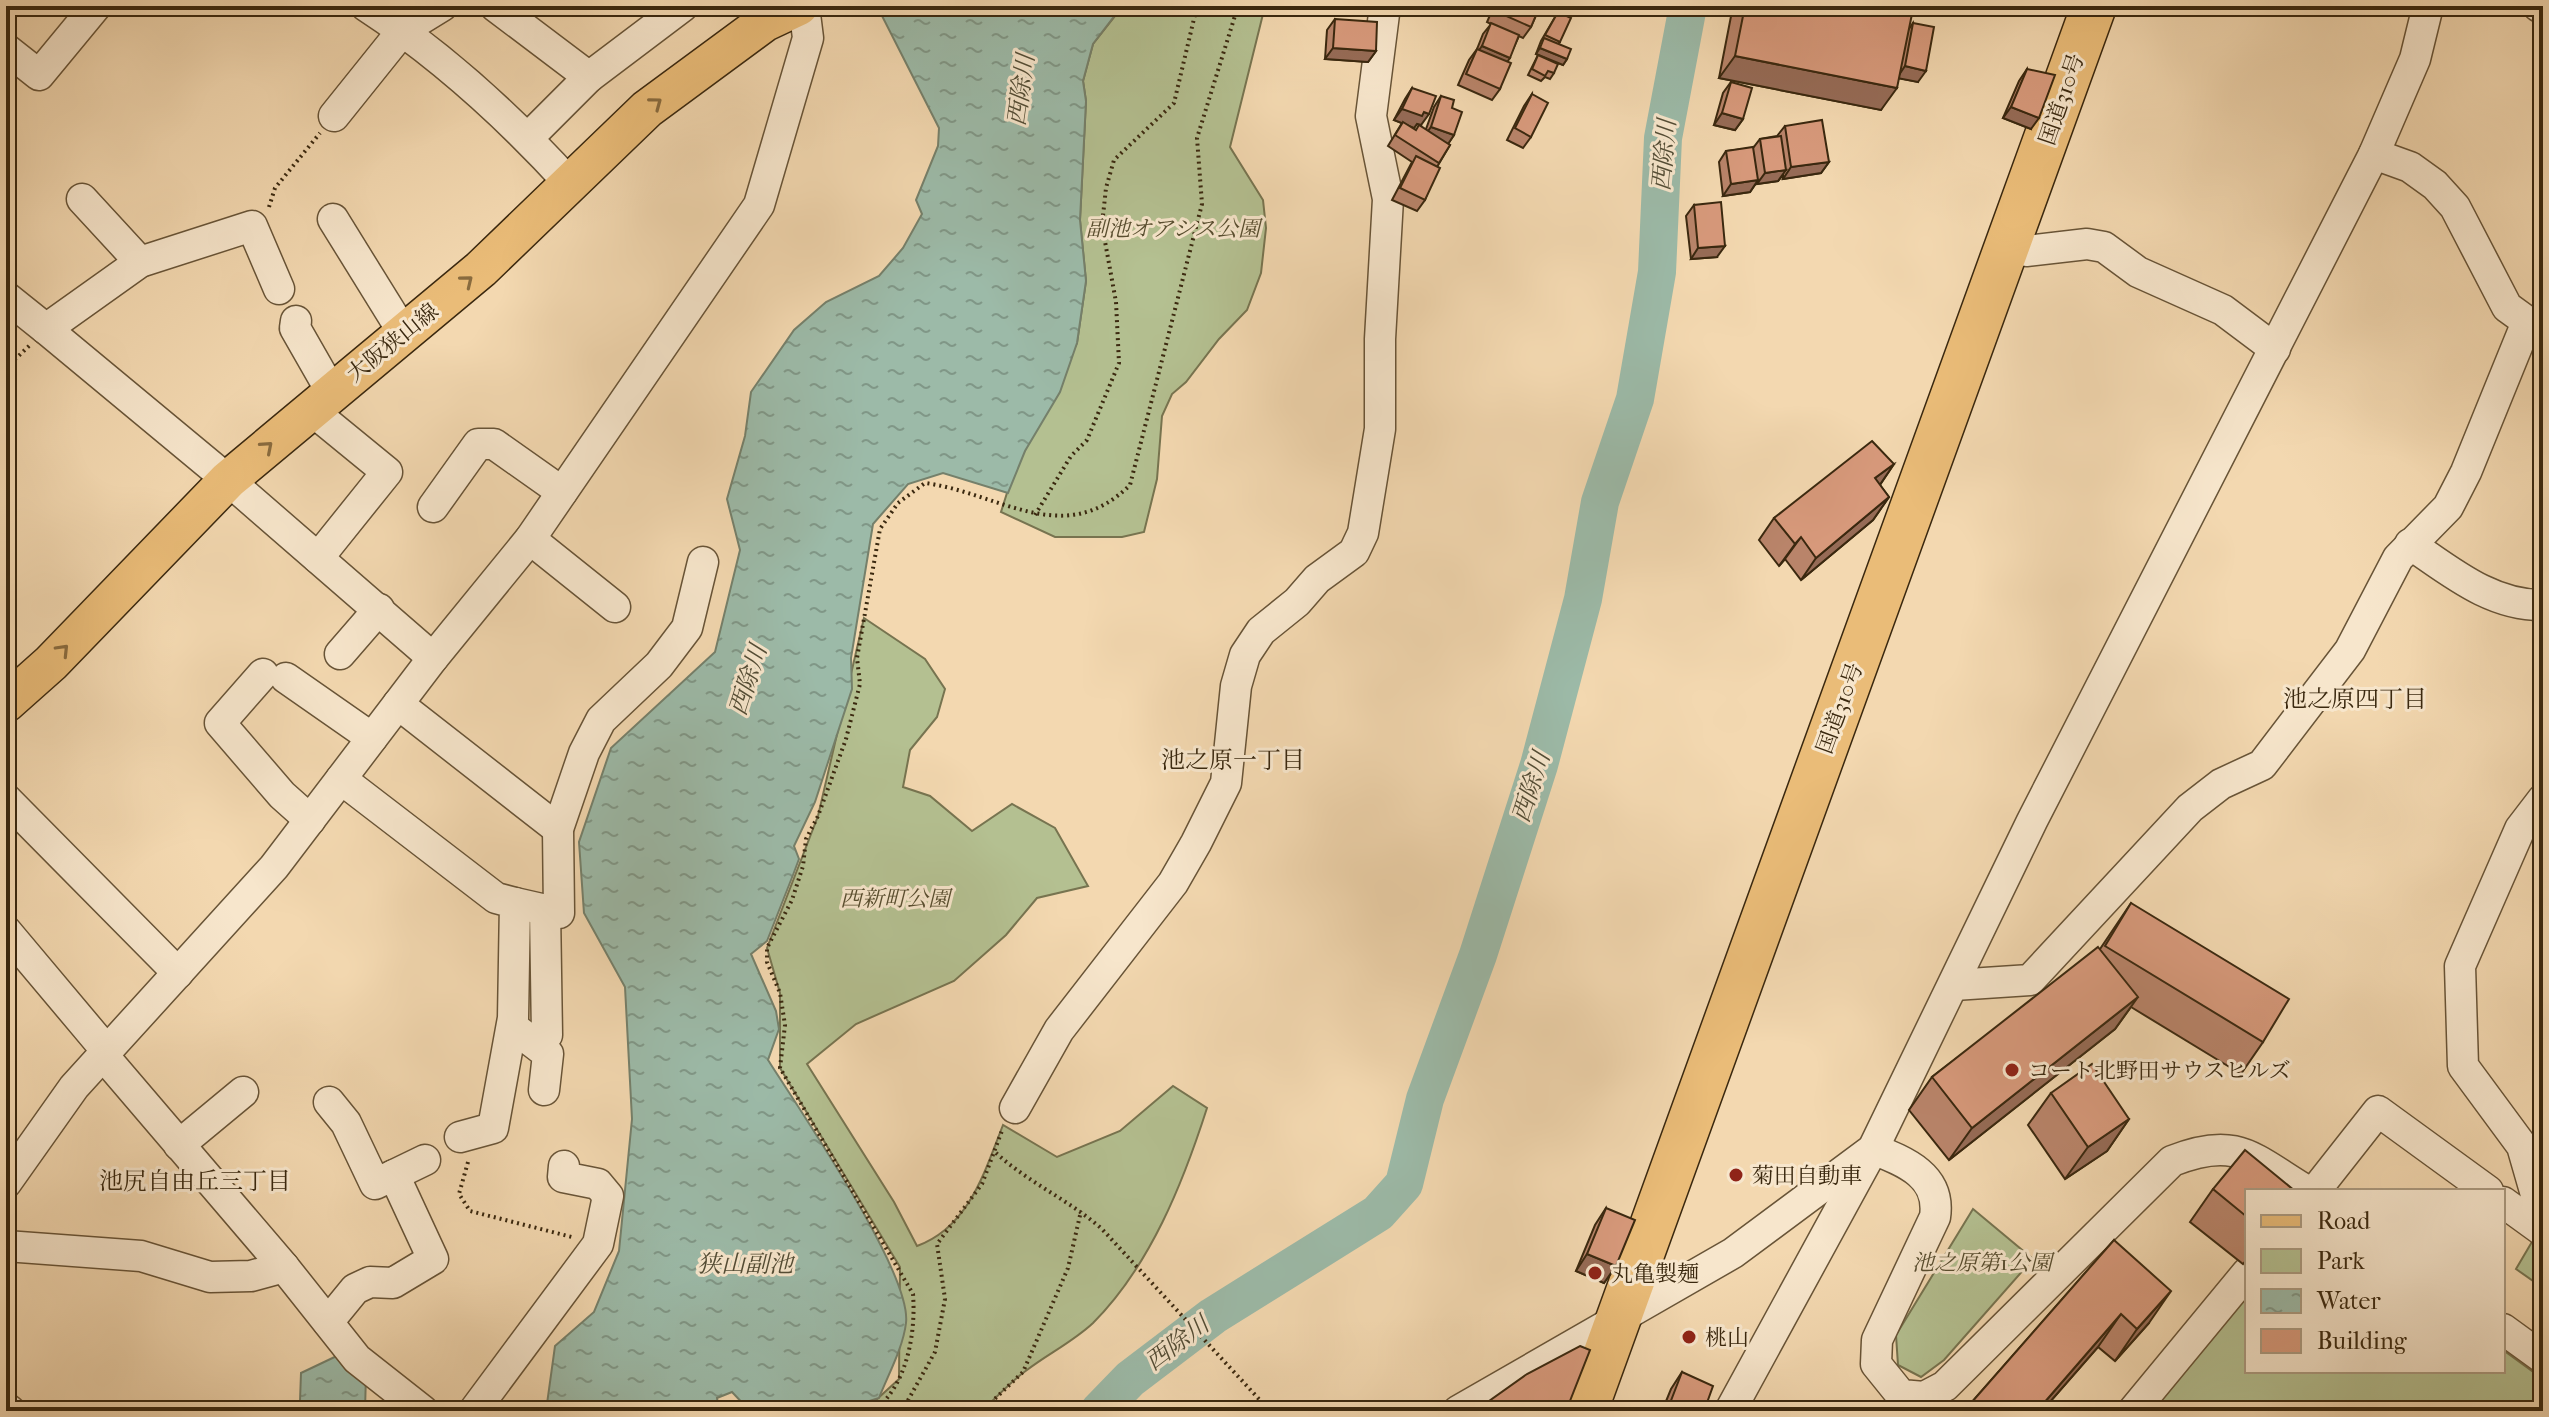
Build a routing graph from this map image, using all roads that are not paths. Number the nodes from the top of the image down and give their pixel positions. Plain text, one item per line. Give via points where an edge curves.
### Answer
1 (96, 6) edge
2 (366, 6) edge
3 (442, 6) edge
4 (495, 6) edge
5 (683, 6) edge
6 (1385, 6) edge
7 (2094, 6) edge
8 (2428, 6) edge
9 (2538, 6) edge
10 (782, 8) edge
11 (2543, 9) edge
12 (403, 30) junction
13 (6, 49) edge
14 (589, 77) junction
15 (334, 116) road end
16 (528, 138) junction
17 (2374, 154) junction
18 (571, 185) junction
19 (82, 199) dead end
20 (333, 219) dead end
21 (2009, 247) junction
22 (140, 262) junction
23 (279, 289) dead end
24 (6, 297) edge
25 (296, 321) dead end
26 (46, 329) junction
27 (2538, 329) edge
28 (403, 332) junction
29 (2275, 349) junction
30 (321, 400) junction
31 (228, 480) junction
32 (562, 492) junction
33 (433, 507) dead end
34 (530, 539) junction
35 (2410, 544) junction
36 (318, 558) junction
37 (703, 562) dead end
38 (2543, 605) edge
39 (615, 607) dead end
40 (379, 609) junction
41 (340, 654) dead end
42 (433, 658) junction
43 (6, 703) edge
44 (398, 704) junction
45 (372, 738) junction
46 (341, 779) junction
47 (6, 799) edge
48 (2543, 799) edge
49 (310, 820) junction
50 (558, 829) junction
51 (515, 903) junction
52 (545, 910) junction
53 (6, 931) edge
54 (178, 973) junction
55 (1954, 985) junction
56 (512, 1026) junction
57 (547, 1035) dead end
58 (104, 1052) junction
59 (544, 1090) dead end
60 (243, 1092) dead end
61 (1015, 1108) road end
62 (343, 1114) dead end
63 (468, 1135) road end
64 (179, 1145) junction
65 (1873, 1149) junction
66 (425, 1160) dead end
67 (564, 1166) dead end
68 (6, 1183) edge
69 (374, 1185) junction
70 (2304, 1189) edge
71 (2317, 1189) edge
72 (2485, 1189) edge
73 (2505, 1203) edge
74 (2543, 1219) edge
75 (2543, 1231) edge
76 (6, 1246) edge
77 (284, 1267) junction
78 (2245, 1275) edge
79 (1621, 1314) junction
80 (328, 1322) junction
81 (2505, 1330) edge
82 (2543, 1358) edge
83 (423, 1411) edge
84 (474, 1411) edge
85 (1458, 1411) edge
86 (1585, 1411) edge
87 (1730, 1411) edge
88 (2133, 1411) edge

1 - 13 street via 39,75
2 - 12 street
3 - 12 street
4 - 14 street
5 - 14 street
6 - 61 street via 1371,116 1388,199 1380,429 1363,533 1354,552 1261,631 1245,655 1234,701 1226,783 1202,831 1173,883 1059,1030
7 - 21 highway, 国道310号
8 - 17 street via 2415,59
9 - 11 street
18 -> 10 main road, 大阪狭山線 via 647,109
10 - 32 street via 808,38 759,205
12 - 15 street
12 - 16 street
14 - 16 street
16 - 18 street
17 - 27 street via 2410,167 2445,196 2507,307
17 - 29 street
28 -> 18 main road, 大阪狭山線
19 - 22 street
20 - 28 street
21 - 29 street via 2104,247 2138,272 2223,310
21 - 79 highway, 国道310号
22 - 23 street via 252,226
22 - 26 street
24 - 26 street
25 - 30 street
26 - 31 street
27 - 35 street via 2448,507
28 - 30 main road, 大阪狭山線
29 - 55 street via 2032,821
31 -> 30 main road, 大阪狭山線
30 - 36 street via 387,472
31 - 36 street
43 -> 31 main road, 大阪狭山線
32 - 33 street via 494,444 478,444
32 - 34 street
34 - 39 street
34 - 42 street
35 - 38 street via 2499,599
35 - 55 street via 2350,650 2262,765 2221,784 2190,808 2030,980
36 - 40 street
37 - 50 street via 687,628 659,665 601,720
40 - 41 street
40 - 42 street
42 - 44 street
44 - 45 street
44 - 50 street
45 - 46 street
45 - 49 street via 257,683 220,723
46 - 49 street
46 - 51 street via 496,898
47 - 54 street
48 - 74 street via 2520,829 2460,966 2463,1066 2522,1146
49 - 54 street
50 - 52 street via 559,913
51 - 52 street
51 - 56 street
52 - 57 street
53 - 58 street
54 - 58 street
55 - 65 street
56 - 59 street via 548,1054
56 - 63 street via 493,1128
58 - 64 street
58 - 68 street
60 - 64 street
62 - 69 street
64 - 77 street
65 - 70 street via 1909,1164 1929,1182 1937,1201 1935,1217 1877,1340 1876,1364 1901,1395 1924,1397 1945,1386 2172,1161 2199,1150 2236,1149
65 - 79 street via 1733,1253
65 - 87 street
66 - 69 street
67 - 84 street via 563,1177 598,1184 608,1196 598,1244
69 - 80 street via 442,1255 393,1283 370,1282 355,1289
71 - 72 street via 2378,1111
73 - 75 street
76 - 77 street via 141,1256 210,1277 251,1276
77 - 80 street
78 - 88 street
79 - 85 street
79 - 86 highway, 国道310号
80 - 83 street via 357,1359
81 - 82 street

